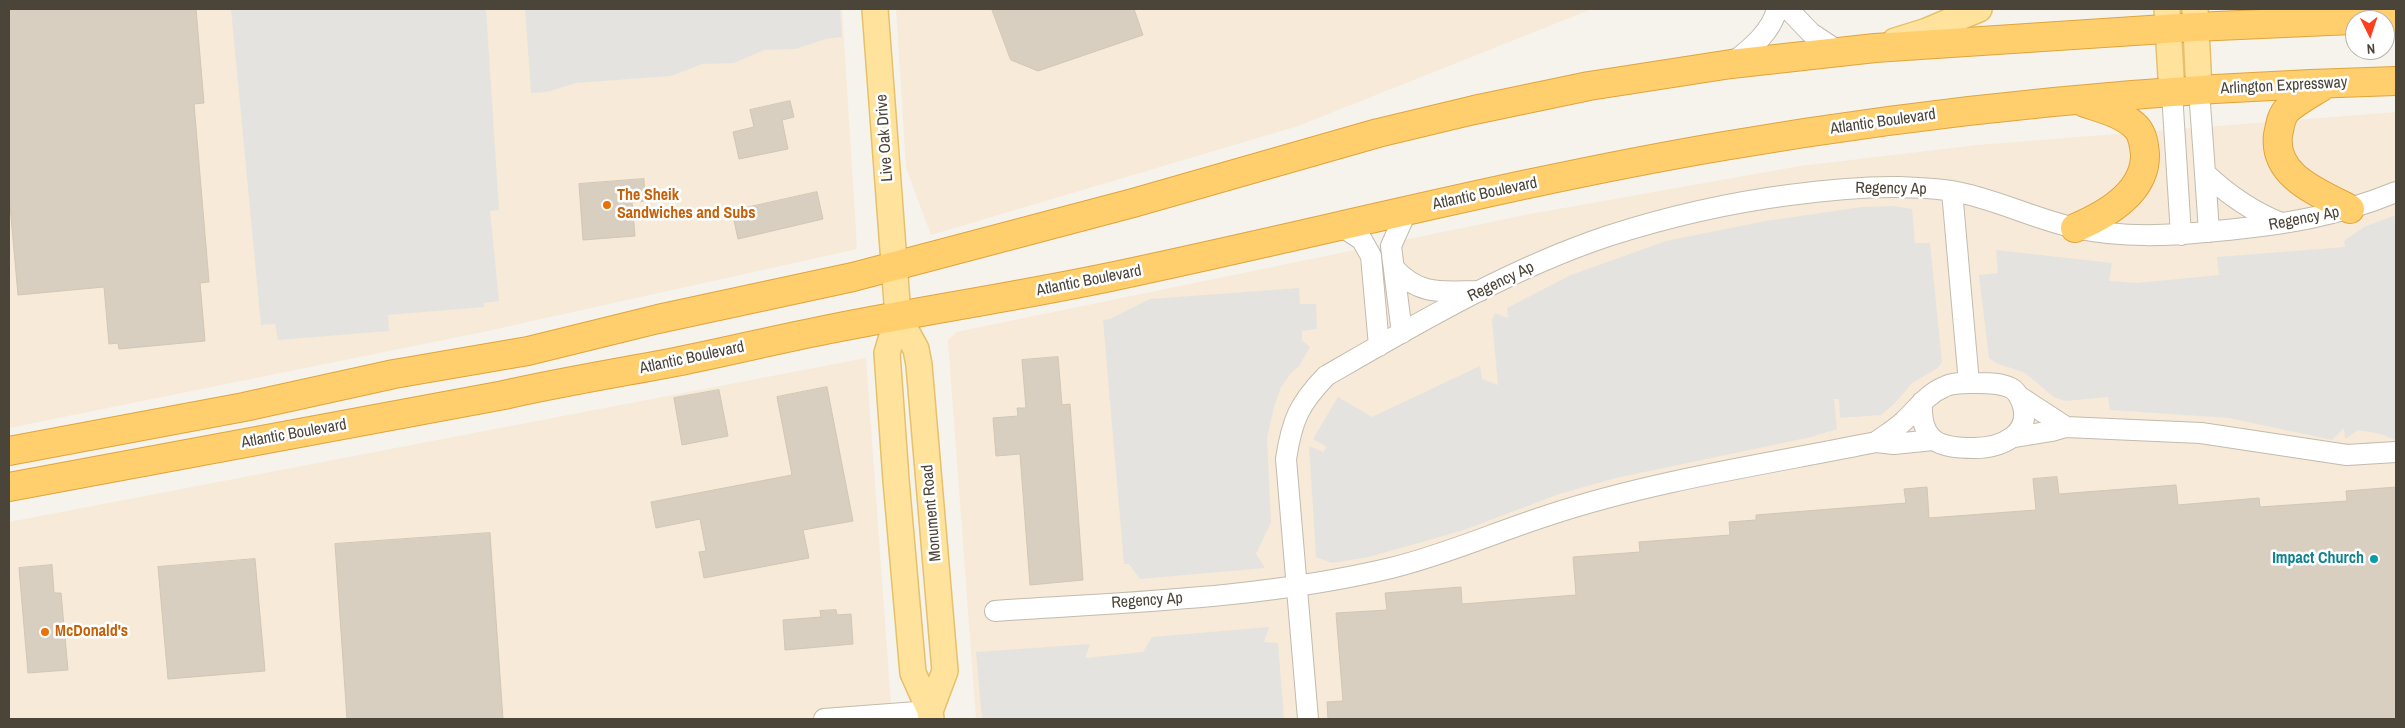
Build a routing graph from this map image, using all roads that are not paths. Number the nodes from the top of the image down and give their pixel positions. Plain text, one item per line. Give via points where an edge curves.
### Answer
1 (875, 9) edge
2 (1777, 9) edge
3 (1788, 9) edge
4 (1979, 9) edge
5 (2365, 9) edge
6 (2396, 14) edge
7 (2195, 18) edge
8 (2396, 18) edge
9 (2167, 19) edge
10 (1838, 51) junction
11 (1731, 64) junction
12 (2396, 81) edge
13 (2326, 83) junction
14 (2199, 90) junction
15 (2172, 92) junction
16 (2077, 100) junction
17 (2205, 173) junction
18 (1952, 191) junction
19 (2396, 192) edge
20 (2350, 209) junction
21 (1407, 210) junction
22 (2283, 224) junction
23 (1341, 226) junction
24 (2075, 228) junction
25 (2209, 232) junction
26 (2181, 235) junction
27 (894, 267) junction
28 (1394, 268) junction
29 (1482, 291) junction
30 (898, 316) junction
31 (1402, 333) junction
32 (1379, 346) junction
33 (1969, 383) junction
34 (2020, 397) junction
35 (1922, 402) junction
36 (244, 407) junction
37 (2066, 427) junction
38 (2014, 437) junction
39 (1933, 440) junction
40 (1876, 442) junction
41 (9, 451) edge
42 (203, 451) junction
43 (2396, 452) edge
44 (9, 487) edge
45 (1298, 586) junction
46 (995, 611) dead end
47 (931, 715) edge
48 (824, 719) edge
49 (1308, 719) edge

1 - 27 main road, Live Oak Drive
2 - 11 street via 1767,30
3 - 10 street via 1811,33
4 - 10 main road via 1912,37
5 - 6 highway
7 - 8 highway
7 - 9 highway
7 - 14 main road
9 - 10 highway
9 - 15 main road
10 - 11 highway
11 - 27 highway via 1589,86 1430,120
12 - 13 highway, Arlington Expressway
13 - 14 highway, Arlington Expressway
13 - 20 highway via 2286,110 2277,142 2282,162 2297,180
14 - 15 highway, Arlington Expressway
14 - 17 street
15 - 16 highway, Atlantic Boulevard
15 - 26 street
16 - 21 highway, Atlantic Boulevard via 1938,114 1791,135
16 - 24 highway via 2118,114 2138,129 2144,143 2145,165 2136,185 2116,207
17 - 22 street via 2241,204
17 - 25 street
18 - 24 street, Regency Ap
18 - 29 street, Regency Ap via 1859,187 1714,208 1607,236
18 - 33 street
19 - 20 street, Regency Ap
20 - 22 street, Regency Ap
21 - 23 highway, Atlantic Boulevard
21 - 28 street via 1391,246
22 - 25 street, Regency Ap
23 - 30 highway, Atlantic Boulevard via 1086,282
23 - 32 street via 1362,240 1372,256
24 - 26 street, Regency Ap via 2129,235
25 - 26 street, Regency Ap
27 - 30 main road, Monument Road
27 - 36 highway via 528,351 394,374
28 - 29 street via 1405,281 1418,288
28 - 31 street
29 - 31 street, Regency Ap
30 - 42 highway, Atlantic Boulevard via 670,363
30 - 47 main road, Monument Road via 887,353 896,480 913,673
30 - 47 main road, Monument Road via 916,349 919,365 945,671
31 - 32 street, Regency Ap
32 - 45 street, Regency Ap via 1326,376 1307,396 1296,416 1286,459
33 - 34 street, Regency Ap via 1992,383 2013,388
33 - 35 street, Regency Ap via 1946,385
34 - 37 street, Regency Ap
34 - 38 street via 2025,410 2025,424
35 - 39 street via 1921,420
35 - 40 street, Regency Ap via 1903,422
36 - 41 highway
36 - 42 highway via 236,432 210,437
37 - 38 street
37 - 43 street via 2201,433 2347,455
38 - 39 street via 1980,448 1945,446
39 - 40 street via 1894,444
40 - 45 street, Regency Ap via 1628,493 1549,515 1409,563
42 - 44 highway, Atlantic Boulevard
45 - 46 street, Regency Ap via 1265,592
45 - 49 street, Regency Ap
47 - 48 street

